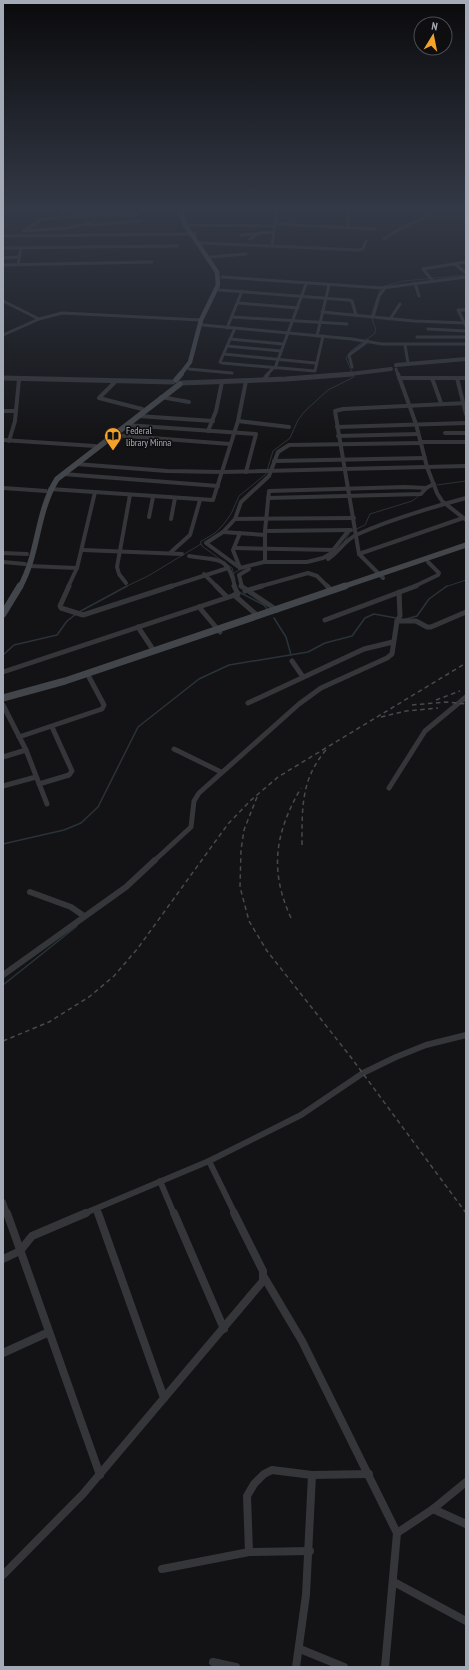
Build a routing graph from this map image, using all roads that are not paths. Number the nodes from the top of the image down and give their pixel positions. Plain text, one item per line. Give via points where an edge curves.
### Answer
1 (217, 288) edge
2 (305, 288) edge
3 (328, 288) edge
4 (377, 288) edge
5 (383, 288) joint
6 (417, 288) edge
7 (219, 290) joint
8 (242, 292) junction
9 (302, 295) junction
10 (419, 296) dead end
11 (325, 297) junction
12 (3, 301) edge
13 (238, 303) junction
14 (400, 304) dead end
15 (298, 308) junction
16 (466, 310) edge
17 (322, 312) junction
18 (232, 316) junction
19 (356, 316) junction
20 (371, 317) junction
21 (39, 319) junction
22 (390, 319) junction
23 (201, 320) junction
24 (294, 320) junction
25 (320, 322) junction
26 (347, 324) dead end
27 (466, 324) edge
28 (203, 325) junction
29 (227, 328) junction
30 (235, 328) junction
31 (428, 329) dead end
32 (466, 331) edge
33 (290, 333) junction
34 (3, 335) edge
35 (317, 336) junction
36 (323, 336) junction
37 (417, 337) dead end
38 (466, 337) edge
39 (230, 339) junction
40 (367, 341) junction
41 (283, 344) junction
42 (466, 344) edge
43 (405, 345) junction
44 (227, 346) junction
45 (281, 351) junction
46 (224, 354) junction
47 (278, 359) junction
48 (466, 360) edge
49 (316, 363) junction
50 (408, 363) junction
51 (238, 365) junction
52 (352, 367) dead end
53 (394, 367) junction
54 (274, 368) junction
55 (189, 369) junction
56 (232, 373) junction
57 (351, 374) junction
58 (3, 378) edge
59 (265, 378) junction
60 (399, 378) junction
61 (432, 378) junction
62 (457, 378) junction
63 (466, 378) edge
64 (19, 379) junction
65 (116, 381) junction
66 (225, 381) junction
67 (246, 381) junction
68 (178, 382) junction
69 (162, 397) junction
70 (189, 402) dead end
71 (441, 403) junction
72 (464, 403) edge
73 (409, 404) junction
74 (142, 409) junction
75 (3, 411) edge
76 (15, 412) junction
77 (466, 414) edge
78 (138, 416) junction
79 (213, 421) junction
80 (238, 421) junction
81 (466, 423) edge
82 (416, 424) junction
83 (126, 425) junction
84 (289, 427) dead end
85 (337, 427) junction
86 (208, 431) junction
87 (234, 433) junction
88 (445, 433) dead end
89 (466, 433) edge
90 (418, 434) junction
91 (113, 435) junction
92 (338, 436) junction
93 (5, 441) edge
94 (466, 442) edge
95 (421, 443) junction
96 (230, 444) junction
97 (340, 445) junction
98 (95, 446) junction
99 (425, 458) junction
100 (343, 459) junction
101 (274, 461) junction
102 (76, 464) junction
103 (466, 466) edge
104 (427, 467) junction
105 (344, 469) junction
106 (222, 472) junction
107 (246, 472) junction
108 (271, 472) junction
109 (63, 474) junction
110 (434, 484) junction
111 (218, 486) junction
112 (3, 488) edge
113 (426, 488) junction
114 (348, 489) junction
115 (48, 490) junction
116 (95, 492) junction
117 (130, 495) junction
118 (349, 496) junction
119 (153, 497) junction
120 (175, 498) junction
121 (268, 498) junction
122 (466, 498) edge
123 (200, 500) junction
124 (444, 503) junction
125 (149, 518) dead end
126 (354, 518) junction
127 (171, 519) dead end
128 (235, 519) junction
129 (465, 519) edge
130 (266, 520) junction
131 (349, 530) junction
132 (223, 532) junction
133 (356, 532) junction
134 (240, 533) junction
135 (265, 533) junction
136 (466, 546) edge
137 (235, 548) junction
138 (466, 549) edge
139 (83, 550) junction
140 (265, 550) junction
141 (335, 550) junction
142 (120, 551) junction
143 (171, 552) junction
144 (3, 553) edge
145 (27, 554) junction
146 (182, 554) dead end
147 (359, 554) junction
148 (189, 556) dead end
149 (3, 562) edge
150 (265, 562) junction
151 (428, 562) junction
152 (27, 565) junction
153 (77, 568) junction
154 (228, 568) junction
155 (240, 568) junction
156 (204, 574) junction
157 (382, 576) junction
158 (126, 583) dead end
159 (245, 591) junction
160 (332, 592) junction
161 (399, 592) junction
162 (234, 595) junction
163 (227, 597) junction
164 (3, 605) edge
165 (199, 607) junction
166 (277, 610) junction
167 (466, 612) edge
168 (3, 614) edge
169 (258, 616) junction
170 (398, 619) junction
171 (325, 620) dead end
172 (138, 627) junction
173 (219, 631) junction
174 (393, 642) junction
175 (154, 651) junction
176 (292, 661) dead end
177 (3, 672) edge
178 (89, 677) junction
179 (303, 677) junction
180 (466, 697) edge
181 (3, 698) edge
182 (3, 701) edge
183 (248, 703) dead end
184 (3, 705) edge
185 (6, 716) edge
186 (52, 727) junction
187 (19, 736) junction
188 (26, 750) junction
189 (174, 750) dead end
190 (3, 757) edge
191 (221, 772) junction
192 (36, 777) junction
193 (39, 784) junction
194 (3, 786) edge
195 (389, 788) dead end
196 (47, 804) dead end
197 (30, 892) dead end
198 (84, 916) junction
199 (3, 975) edge
200 (466, 1035) edge
201 (209, 1161) junction
202 (160, 1181) junction
203 (3, 1202) edge
204 (96, 1209) junction
205 (20, 1251) junction
206 (3, 1259) edge
207 (264, 1277) junction
208 (224, 1328) junction
209 (49, 1332) junction
210 (3, 1353) edge
211 (164, 1398) junction
212 (369, 1474) junction
213 (100, 1475) junction
214 (312, 1475) junction
215 (466, 1482) edge
216 (433, 1509) junction
217 (466, 1524) edge
218 (397, 1533) junction
219 (310, 1551) junction
220 (249, 1552) junction
221 (162, 1569) dead end
222 (3, 1575) edge
223 (394, 1582) junction
224 (466, 1621) edge
225 (300, 1649) junction
226 (213, 1662) dead end
227 (236, 1667) edge
228 (296, 1667) edge
229 (344, 1667) edge
230 (385, 1667) edge

1 - 23 main road
2 - 9 street
3 - 11 street
4 - 5 street
5 - 20 street
6 - 10 street
7 - 8 street
7 - 28 main road
8 - 9 street
8 - 13 street
9 - 11 street
9 - 15 street
11 - 17 street
11 - 19 street via 351,300
12 - 21 street
13 - 15 street
13 - 18 street
14 - 22 street
15 - 24 street
16 - 27 street via 458,310
17 - 19 street
17 - 25 street
18 - 24 street
18 - 29 street
19 - 20 street
20 - 22 street
21 - 23 street via 62,312
21 - 34 street
22 - 27 street
23 - 68 main road via 190,362
24 - 25 street
24 - 33 street
25 - 26 street
25 - 35 street
28 - 29 street
28 - 55 main road via 195,357
29 - 30 street
30 - 33 street
30 - 39 street
31 - 32 street
33 - 35 street
33 - 41 street
35 - 36 street
36 - 40 street
36 - 49 street
37 - 38 street
39 - 41 street
39 - 44 street
40 - 43 street
40 - 52 street via 349,355
41 - 45 street
42 - 43 street
43 - 50 street
44 - 45 street
44 - 46 street
45 - 47 street
46 - 47 street
46 - 51 street via 220,362
47 - 49 street
47 - 54 street
48 - 50 street
48 - 53 street
49 - 54 street via 314,371
50 - 53 street
51 - 54 street
51 - 56 street
53 - 57 street
53 - 60 street
54 - 59 street
55 - 56 street
55 - 68 main road
56 - 66 street
57 - 59 street
57 - 67 street
58 - 64 street
59 - 66 street
60 - 61 street
60 - 73 street
61 - 62 street
61 - 71 street
62 - 63 street
62 - 72 street
64 - 65 street
64 - 76 street
65 - 68 street
65 - 74 street via 99,398
66 - 67 street
66 - 68 street
66 - 79 street
67 - 80 street
68 - 69 main road
68 - 74 main road
69 - 70 street
69 - 78 main road
71 - 72 street
71 - 73 street
72 - 77 street
73 - 82 street
73 - 85 street via 336,410 334,413
74 - 98 main road
75 - 76 street
76 - 93 street via 14,424
78 - 79 street
78 - 83 main road
79 - 86 street
80 - 84 street
80 - 87 street
81 - 82 street
82 - 85 street
82 - 90 street
83 - 86 street
83 - 91 main road
85 - 92 street
86 - 87 street
87 - 96 street
87 - 107 street via 257,435
88 - 89 street
90 - 92 street
90 - 95 street
91 - 96 street
91 - 102 main road
92 - 97 street
93 - 98 street
94 - 95 street
95 - 97 street
95 - 99 street
96 - 106 street
97 - 100 street
97 - 101 street via 289,445 278,452
98 - 115 main road via 51,481
99 - 100 street
99 - 104 street
100 - 101 street
100 - 105 street
101 - 108 street
102 - 106 street via 167,471
102 - 109 main road
103 - 104 street
104 - 105 street
104 - 110 street
105 - 108 street
105 - 114 street
106 - 107 street
106 - 111 street
107 - 108 street
108 - 128 street via 267,480 241,502
109 - 111 street
109 - 115 main road
110 - 113 street
110 - 124 street
111 - 123 street via 214,499
112 - 115 street
113 - 114 street
113 - 118 street via 421,494
114 - 118 street
114 - 121 street via 270,491
115 - 116 street
115 - 145 main road via 37,512
115 - 152 main road
116 - 117 street
116 - 139 street
117 - 119 street
117 - 142 street
118 - 121 street
118 - 126 street
119 - 120 street
119 - 125 street
120 - 123 street
120 - 127 street
121 - 130 street
122 - 124 street
123 - 143 street via 190,535
124 - 129 street
124 - 133 street
126 - 130 street
126 - 133 street
128 - 130 street
128 - 132 street
129 - 147 street
130 - 135 street
131 - 133 street
131 - 135 street
131 - 141 street
132 - 134 street
132 - 155 street via 207,541 207,544
133 - 147 street
133 - 159 street via 335,555 324,561 307,565 265,565 242,572 239,575 239,582
134 - 135 street
134 - 137 street
135 - 140 street
136 - 157 main road
137 - 140 street
137 - 155 street via 233,550
138 - 151 main road
139 - 142 street
139 - 153 street
140 - 141 street
140 - 150 street
141 - 150 street via 326,558 310,562
142 - 143 street
142 - 158 street via 118,571
143 - 146 street
144 - 145 street
145 - 152 main road
147 - 157 street
148 - 154 street via 217,559
149 - 152 street
150 - 155 street
151 - 157 main road
151 - 161 street via 439,573 438,576
152 - 153 street
152 - 164 main road
152 - 168 main road via 18,591
153 - 156 street via 60,606 82,615
154 - 156 street
154 - 162 street via 232,573 233,587 238,594
156 - 163 street
157 - 160 main road
157 - 173 main road
159 - 160 street via 308,573 317,576
159 - 166 street
160 - 166 main road
161 - 170 street
161 - 171 street
162 - 163 street
162 - 169 street
163 - 165 street
165 - 172 street
165 - 173 street
166 - 169 main road
167 - 170 street via 431,627 416,621
169 - 173 main road
170 - 174 street
172 - 175 street
172 - 177 street
173 - 175 main road
173 - 178 main road
174 - 179 street via 364,649
174 - 191 street via 392,654 388,658 321,688
175 - 181 main road via 65,681
176 - 179 street
178 - 182 main road
178 - 186 street via 104,707
179 - 183 street
180 - 195 street via 425,731
184 - 185 street
185 - 187 street
186 - 187 street
186 - 193 street via 72,771 69,775
187 - 188 street
188 - 190 street
188 - 192 street
189 - 191 street
191 - 198 street via 194,801 191,827 126,887
192 - 193 street
192 - 194 street
193 - 196 street
197 - 198 street via 71,907
198 - 199 street
200 - 201 street via 426,1045 363,1073 301,1115
201 - 202 street
201 - 207 street
202 - 204 street
202 - 208 street
203 - 205 street
204 - 205 street via 32,1236
204 - 211 street
205 - 206 street
205 - 209 street
207 - 208 street
207 - 212 street via 302,1341
208 - 211 street
209 - 210 street
209 - 213 street
211 - 213 street
212 - 214 street
212 - 218 street
213 - 222 street
214 - 219 street
214 - 220 street via 272,1470 262,1475 250,1489 246,1503
215 - 216 street
216 - 217 street
216 - 218 street
218 - 223 street
219 - 220 street
219 - 225 street
220 - 221 street
223 - 224 street
223 - 230 street
225 - 228 street
225 - 229 street
226 - 227 street

